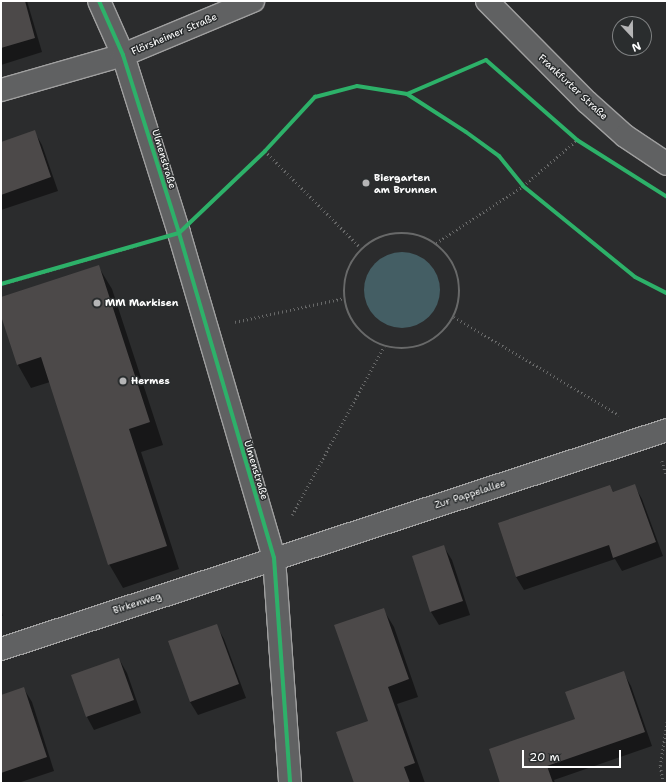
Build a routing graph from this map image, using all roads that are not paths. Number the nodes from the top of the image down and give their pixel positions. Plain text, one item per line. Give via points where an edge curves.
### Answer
1 (100, 1) edge
2 (253, 1) edge
3 (487, 1) edge
4 (123, 55) junction
5 (1, 90) edge
6 (667, 164) edge
7 (660, 432) edge
8 (274, 558) junction
9 (1, 649) edge
10 (290, 783) edge

1 - 4 street, Ulmenstraße
2 - 4 street, Flörsheimer Straße
3 - 6 street, Frankfurter Straße via 587,102 625,136
4 - 5 street, Flörsheimer Straße
4 - 8 street, Ulmenstraße via 179,233
7 - 8 street, Zur Pappelallee
8 - 9 street, Birkenweg
8 - 10 street, Ulmenstraße

